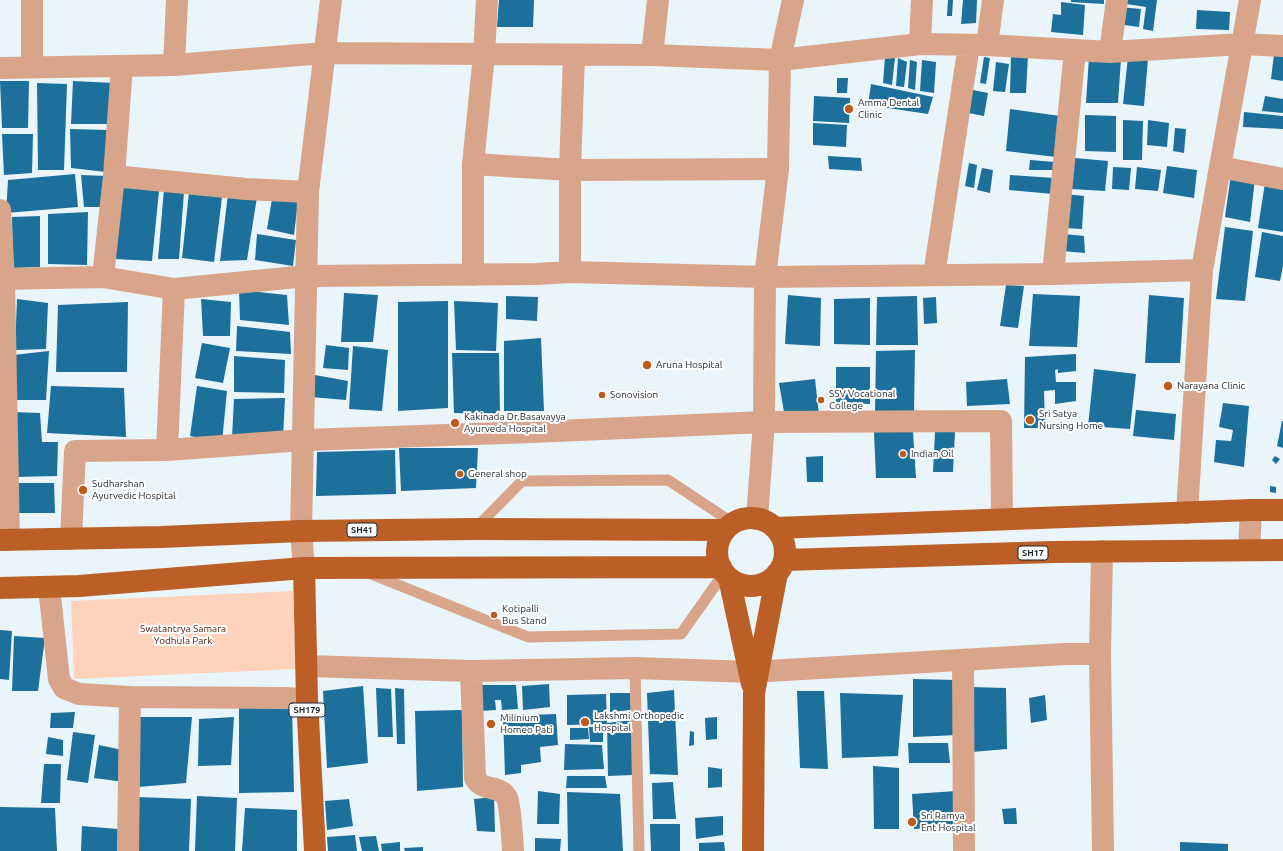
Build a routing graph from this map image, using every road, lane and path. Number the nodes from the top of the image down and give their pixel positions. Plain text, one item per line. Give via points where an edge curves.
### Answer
1 (32, 0) edge
2 (177, 0) edge
3 (331, 0) edge
4 (487, 0) edge
5 (658, 0) edge
6 (793, 0) edge
7 (922, 0) edge
8 (993, 0) edge
9 (1118, 0) edge
10 (1250, 0) edge
11 (920, 44) junction
12 (1242, 44) junction
13 (978, 45) junction
14 (1283, 46) edge
15 (1075, 50) junction
16 (1110, 52) junction
17 (325, 53) junction
18 (484, 55) junction
19 (574, 55) junction
20 (652, 55) junction
21 (780, 60) junction
22 (174, 64) junction
23 (122, 66) junction
24 (32, 67) junction
25 (0, 68) edge
26 (473, 164) junction
27 (1220, 167) junction
28 (778, 169) junction
29 (570, 170) junction
30 (114, 176) junction
31 (1283, 179) edge
32 (308, 192) junction
33 (0, 210) edge
34 (1202, 270) junction
35 (570, 272) junction
36 (1053, 274) junction
37 (473, 275) junction
38 (934, 275) junction
39 (307, 276) junction
40 (103, 277) junction
41 (766, 277) junction
42 (2, 279) edge
43 (174, 289) junction
44 (764, 422) junction
45 (304, 440) junction
46 (167, 450) junction
47 (1251, 510) junction
48 (1283, 510) edge
49 (1187, 513) junction
50 (1002, 519) junction
51 (766, 523) junction
52 (729, 527) junction
53 (475, 529) junction
54 (301, 531) junction
55 (71, 539) junction
56 (4, 540) edge
57 (1249, 550) junction
58 (1283, 550) edge
59 (1102, 551) junction
60 (780, 566) junction
61 (304, 568) junction
62 (357, 568) junction
63 (724, 572) junction
64 (49, 587) junction
65 (0, 588) edge
66 (1100, 654) junction
67 (963, 660) junction
68 (306, 666) junction
69 (635, 668) junction
70 (471, 671) junction
71 (754, 671) junction
72 (130, 697) junction
73 (307, 699) junction
74 (128, 851) edge
75 (315, 851) edge
76 (513, 851) edge
77 (639, 851) edge
78 (753, 851) edge
79 (964, 851) edge
80 (1102, 851) edge

1 - 24 street
2 - 22 street
3 - 17 street
4 - 18 street
5 - 20 street
6 - 21 street
7 - 11 street
8 - 13 street
9 - 16 street
10 - 12 street
11 - 13 street
11 - 21 street
12 - 14 street
12 - 16 street
12 - 27 street
13 - 15 street
13 - 38 street
15 - 16 street
15 - 36 street
17 - 18 street
17 - 22 street
17 - 32 street
18 - 19 street
18 - 26 street
19 - 20 street
19 - 29 street
20 - 21 street
21 - 28 street
22 - 23 street
23 - 24 street
23 - 30 street
24 - 25 street
26 - 29 street
26 - 37 street
27 - 31 street
27 - 34 street
28 - 29 street
28 - 41 street
29 - 35 street
30 - 32 street via 246,189
30 - 40 street
32 - 39 street
33 - 42 street
34 - 36 street
34 - 49 street
35 - 37 street
35 - 41 street
36 - 38 street
37 - 39 street
38 - 41 street
39 - 43 street
39 - 45 street
40 - 42 street
40 - 43 street
41 - 44 street
42 - 56 street
43 - 46 street
44 - 45 street
44 - 50 street via 1001,421
44 - 51 street
45 - 46 street
45 - 54 street
46 - 55 street via 74,451
47 - 48 main road
47 - 49 main road
47 - 57 street
49 - 50 main road
50 - 51 main road via 948,522
51 - 52 main road via 749,518
51 - 60 main road via 782,538 784,549
52 - 53 main road, SH41
52 - 53 lane via 668,480 522,481
52 - 63 main road via 720,539 718,548 718,558
53 - 54 main road, SH41
54 - 55 main road, SH41
54 - 61 street
55 - 56 main road, SH41
57 - 58 main road, SH17
57 - 59 main road, SH17
59 - 60 main road, SH17
59 - 66 street
60 - 63 main road via 769,580 749,586 738,583
60 - 71 main road
61 - 62 main road
61 - 64 main road
61 - 68 main road, SH179
62 - 63 main road
62 - 63 lane via 528,636 681,634
63 - 71 main road
64 - 65 main road
64 - 72 street via 59,679 64,688 79,694
66 - 67 street
66 - 80 street
67 - 71 street
67 - 79 street
68 - 70 street
68 - 73 main road, SH179
69 - 70 street
69 - 71 street
69 - 77 lane
70 - 76 street via 474,778 478,784 503,793 508,800
71 - 78 main road
72 - 73 street
72 - 74 street
73 - 75 main road, SH179

